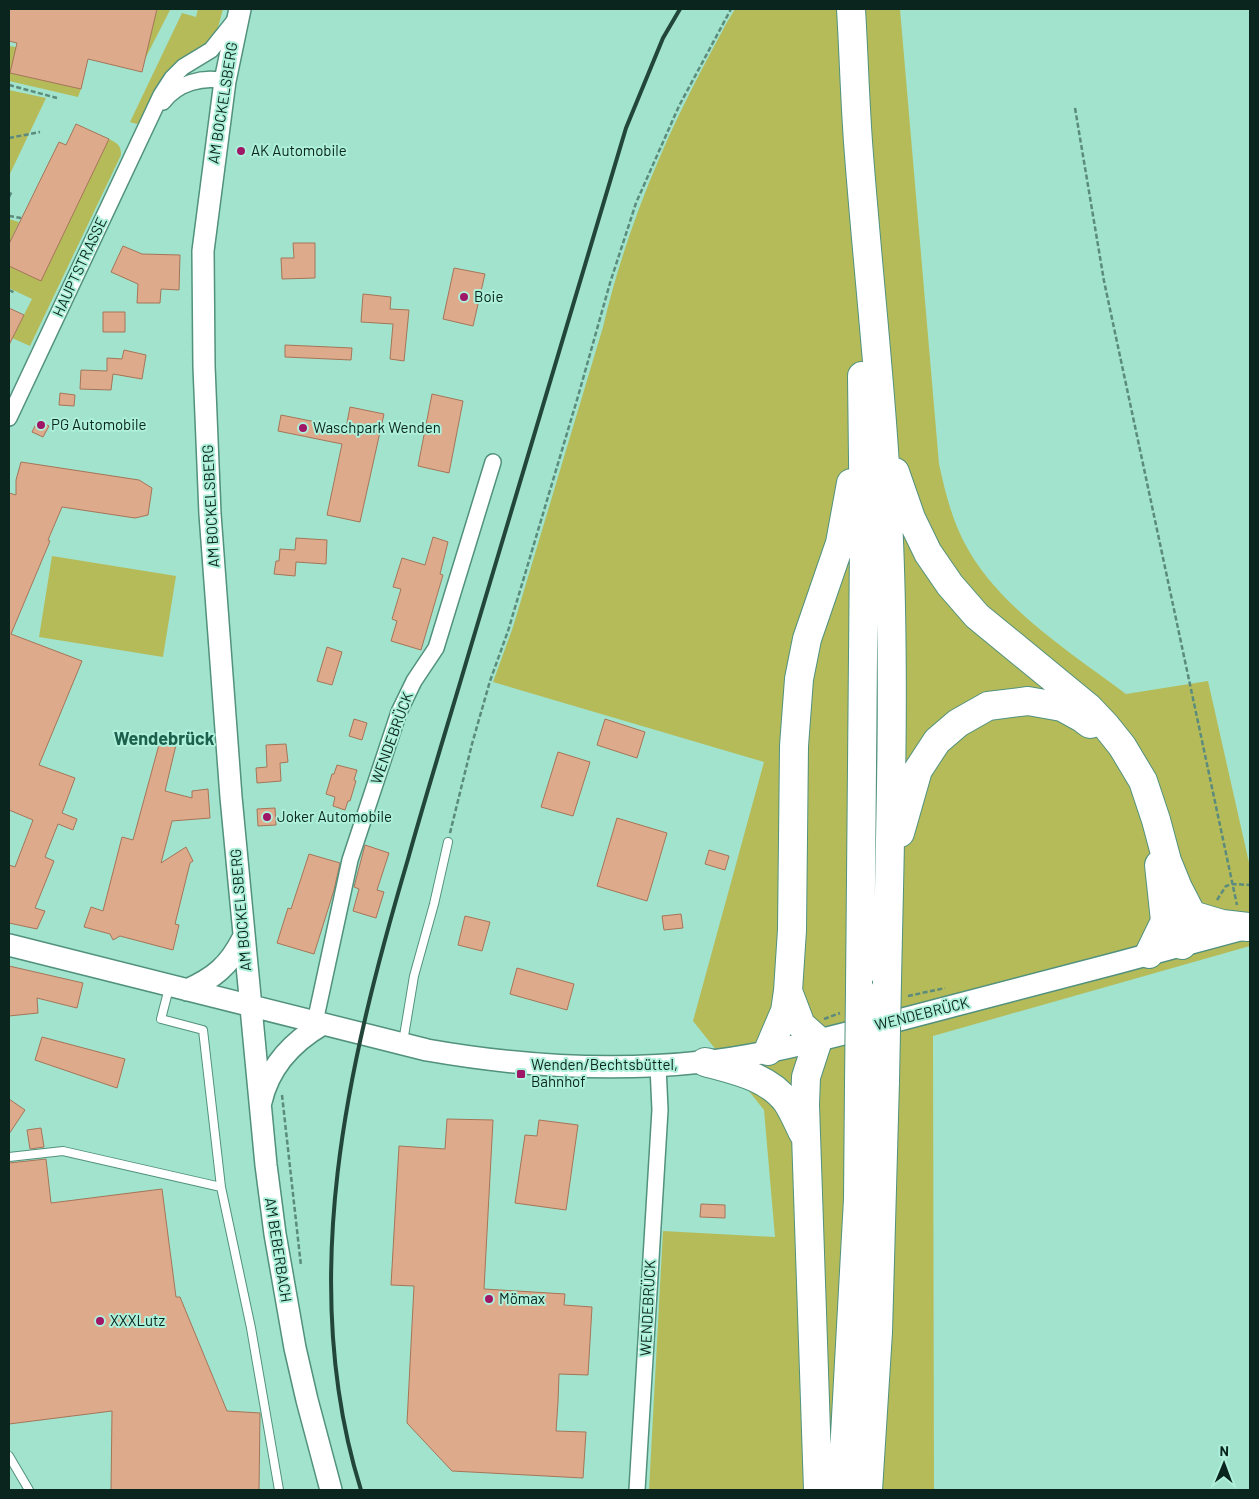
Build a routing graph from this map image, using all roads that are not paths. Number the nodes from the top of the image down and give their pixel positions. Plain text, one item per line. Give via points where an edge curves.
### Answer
1 (851, 9) edge
2 (239, 12) edge
3 (225, 81) junction
4 (152, 117) junction
5 (9, 418) edge
6 (873, 424) junction
7 (493, 462) dead end
8 (448, 842) road end
9 (889, 876) junction
10 (1192, 915) junction
11 (1164, 921) junction
12 (1249, 927) edge
13 (243, 938) junction
14 (9, 944) edge
15 (1182, 945) junction
16 (1149, 954) junction
17 (178, 988) junction
18 (788, 991) junction
19 (249, 1006) junction
20 (319, 1023) junction
21 (810, 1033) junction
22 (402, 1045) junction
23 (768, 1051) junction
24 (705, 1062) junction
25 (658, 1066) junction
26 (872, 1083) junction
27 (260, 1109) junction
28 (805, 1137) junction
29 (9, 1157) edge
30 (221, 1186) junction
31 (9, 1456) edge
32 (29, 1490) edge
33 (279, 1490) edge
34 (331, 1490) edge
35 (637, 1490) edge
36 (818, 1490) edge
37 (842, 1490) edge
38 (868, 1490) edge

1 - 6 highway
2 - 3 main road, AM BOCKELSBERG
2 - 4 street, HAUPTSTRASSE via 211,50 183,67 172,78
3 - 4 street, HAUPTSTRASSE via 204,79 193,82 168,95
3 - 13 main road, AM BOCKELSBERG via 203,251 204,366 210,514
4 - 5 street, HAUPTSTRASSE
6 - 9 highway via 891,603
6 - 10 highway via 928,554 950,586 977,616 1088,707 1122,746 1143,781 1167,861
6 - 18 highway via 840,543 807,639 799,679 794,746 792,930
6 - 26 highway, bridge via 864,543 860,990
7 - 20 street, WENDEBRÜCK via 436,648 414,681 399,712 350,860
8 - 22 lane via 414,976
9 - 11 highway via 918,770 937,742 958,723 988,706 1028,701 1062,707 1082,718 1116,751 1134,783 1149,822 1158,863
9 - 26 highway, bridge via 897,988
10 - 12 highway via 1222,924
10 - 15 highway
11 - 15 highway
11 - 16 highway
12 - 15 main road, WENDEBRÜCK
13 - 17 main road via 221,971 206,982
13 - 19 main road, AM BOCKELSBERG
14 - 17 main road, WENDEBRÜCK
15 - 16 main road, WENDEBRÜCK
16 - 21 main road, WENDEBRÜCK
17 - 19 main road, WENDEBRÜCK
17 - 30 lane via 161,1018 203,1030
18 - 21 highway
18 - 23 highway via 785,1011
19 - 20 main road, WENDEBRÜCK
19 - 27 main road, AM BEBERBACH
20 - 22 main road, WENDEBRÜCK
20 - 27 main road via 284,1054 269,1078
21 - 23 main road, WENDEBRÜCK
21 - 28 highway
22 - 25 main road, WENDEBRÜCK via 522,1064
23 - 24 main road, WENDEBRÜCK
24 - 25 main road, WENDEBRÜCK
24 - 28 highway via 766,1082 786,1102
25 - 35 street, WENDEBRÜCK via 660,1110
26 - 37 highway via 858,1199
26 - 38 highway via 878,1332
27 - 34 main road, AM BEBERBACH via 288,1312
28 - 36 highway
29 - 30 lane via 63,1151
30 - 33 lane via 251,1328
31 - 32 lane

